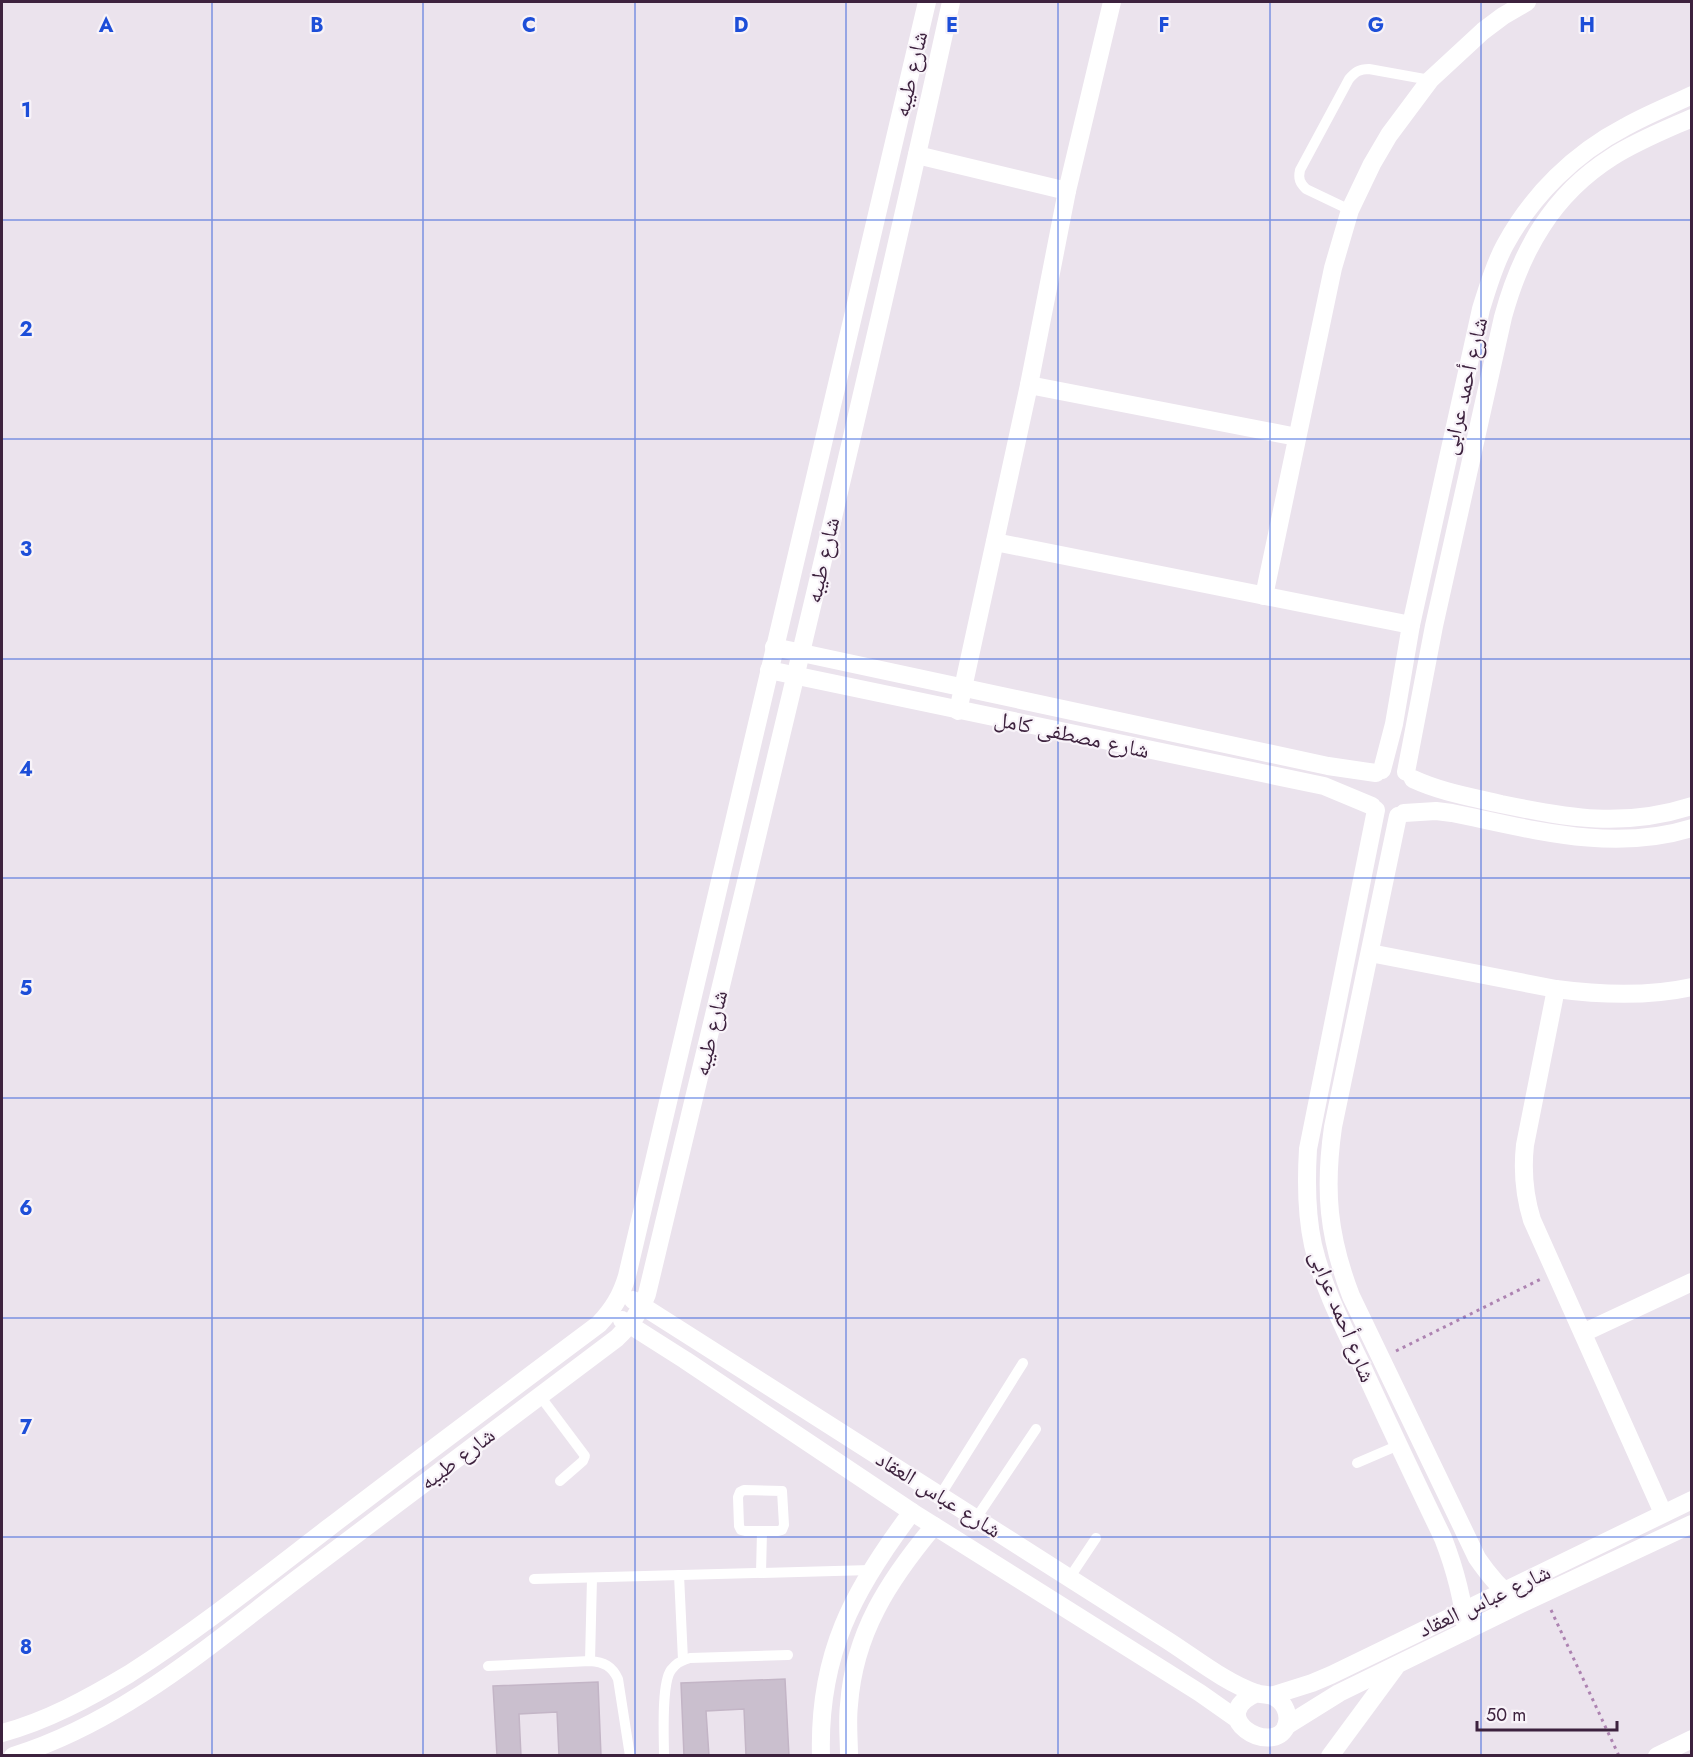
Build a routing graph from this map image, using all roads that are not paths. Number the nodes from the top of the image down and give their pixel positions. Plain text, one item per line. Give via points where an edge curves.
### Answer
1 (927, 2) edge
2 (951, 2) edge
3 (1112, 2) edge
4 (1524, 2) edge
5 (1430, 80) junction
6 (1692, 95) edge
7 (1692, 118) edge
8 (917, 156) junction
9 (1067, 191) junction
10 (1350, 210) junction
11 (1029, 385) junction
12 (1297, 437) junction
13 (995, 542) junction
14 (1264, 596) junction
15 (1411, 625) junction
16 (774, 647) junction
17 (801, 653) junction
18 (769, 670) junction
19 (795, 676) junction
20 (963, 687) junction
21 (958, 711) junction
22 (1379, 771) junction
23 (1409, 776) junction
24 (1692, 806) edge
25 (1374, 808) junction
26 (1401, 815) junction
27 (1692, 828) edge
28 (1370, 953) junction
29 (1692, 987) edge
30 (1556, 989) junction
31 (1692, 1282) edge
32 (622, 1293) junction
33 (642, 1306) junction
34 (610, 1312) junction
35 (630, 1325) junction
36 (1583, 1333) junction
37 (1023, 1363) dead end
38 (540, 1396) junction
39 (1036, 1429) dead end
40 (1399, 1445) junction
41 (1357, 1463) dead end
42 (560, 1481) dead end
43 (941, 1494) junction
44 (1692, 1500) edge
45 (912, 1512) junction
46 (1663, 1513) junction
47 (977, 1517) junction
48 (1692, 1524) edge
49 (934, 1526) junction
50 (762, 1531) junction
51 (1096, 1538) dead end
52 (871, 1570) junction
53 (761, 1573) junction
54 (679, 1575) junction
55 (1070, 1577) junction
56 (592, 1578) junction
57 (534, 1579) dead end
58 (1504, 1592) junction
59 (1521, 1604) junction
60 (1464, 1609) junction
61 (1466, 1631) junction
62 (788, 1655) dead end
63 (683, 1660) junction
64 (590, 1661) junction
65 (1398, 1665) junction
66 (488, 1666) dead end
67 (1265, 1694) junction
68 (1237, 1719) junction
69 (2, 1733) edge
70 (1692, 1739) edge
71 (1279, 1740) edge
72 (1251, 1748) edge
73 (13, 1755) edge
74 (630, 1755) edge
75 (664, 1755) edge
76 (821, 1755) edge
77 (849, 1755) edge
78 (1330, 1755) edge
79 (1657, 1755) edge

1 - 16 street, شارع طيبه
2 - 8 street, شارع طيبه
3 - 9 street
4 - 5 street via 1483,30
5 - 10 street via 1389,135
5 - 10 lane via 1369,69 1360,69 1349,79 1298,177 1306,189
6 - 15 street, شارع أحمد عرابى via 1625,127 1584,153 1545,188 1505,245 1481,309
7 - 23 street, شارع أحمد عرابى via 1635,144 1589,174 1550,214 1521,261 1503,317 1434,626
8 - 9 street
8 - 17 street, شارع طيبه
9 - 11 street
10 - 12 street via 1333,268
11 - 12 street
11 - 13 street
12 - 14 street
13 - 14 street
13 - 20 street
14 - 15 street
15 - 22 street, شارع أحمد عرابى via 1394,724
16 - 17 street, شارع مصطفى كامل
16 - 18 street, شارع طيبه
17 - 19 street, شارع طيبه
17 - 20 street, شارع مصطفى كامل
18 - 19 street, شارع مصطفى كامل
18 - 32 street, شارع طيبه
19 - 21 street, شارع مصطفى كامل
19 - 33 street, شارع طيبه
20 - 21 street
20 - 22 street, شارع مصطفى كامل via 1328,766
21 - 25 street, شارع مصطفى كامل via 1324,786
22 - 23 street via 1399,768
22 - 25 street via 1369,785 1369,800
23 - 24 street via 1450,793 1572,818 1638,817
23 - 26 street via 1417,791 1416,798
25 - 26 street via 1387,816
25 - 40 street, شارع أحمد عرابى via 1313,1120 1306,1183 1321,1275
26 - 27 street via 1452,813 1598,839 1646,837
26 - 28 street, شارع أحمد عرابى
28 - 30 street
28 - 58 street, شارع أحمد عرابى via 1329,1155 1329,1213 1334,1241 1351,1296 1477,1558
29 - 30 street via 1612,994
30 - 36 street via 1523,1164 1523,1183 1532,1220
31 - 36 street
32 - 33 street, شارع عباس العقاد
32 - 34 street, شارع طيبه
33 - 35 street, شارع طيبه
33 - 43 street, شارع عباس العقاد
34 - 35 street, شارع عباس العقاد
34 - 69 street, شارع طيبه via 590,1331 168,1648 78,1703
35 - 38 street, شارع طيبه
35 - 45 street, شارع عباس العقاد
36 - 46 street
37 - 43 lane
38 - 42 lane via 585,1456
38 - 73 street, شارع طيبه via 153,1686 66,1737
39 - 47 lane
40 - 41 lane
40 - 60 street, شارع أحمد عرابى via 1443,1538
43 - 47 street, شارع عباس العقاد
44 - 46 street, شارع عباس العقاد
45 - 49 street, شارع عباس العقاد
45 - 52 street
46 - 58 street, شارع عباس العقاد
47 - 55 street, شارع عباس العقاد
48 - 59 street, شارع عباس العقاد
49 - 68 street, شارع عباس العقاد
49 - 77 street via 910,1554 870,1618 852,1676
50 - 50 lane via 784,1528 783,1492 742,1490 738,1497 740,1528
50 - 53 lane
51 - 55 lane
52 - 53 lane
52 - 76 street via 844,1621 826,1676
53 - 54 lane
54 - 56 lane
54 - 63 lane
55 - 67 street, شارع عباس العقاد via 1215,1671
56 - 57 lane
56 - 64 lane
58 - 59 street, شارع أحمد عرابى
58 - 60 street, شارع عباس العقاد
59 - 61 street, شارع عباس العقاد
60 - 61 street, شارع أحمد عرابى
60 - 67 street, شارع عباس العقاد via 1312,1683
61 - 65 street, شارع عباس العقاد
62 - 63 lane
63 - 75 lane via 671,1669 666,1684
64 - 66 lane
64 - 74 lane via 604,1662 615,1671
65 - 71 street, شارع عباس العقاد via 1339,1693
65 - 78 street
67 - 68 street via 1243,1702
67 - 71 street via 1286,1709
68 - 72 street
70 - 79 street
71 - 72 street

